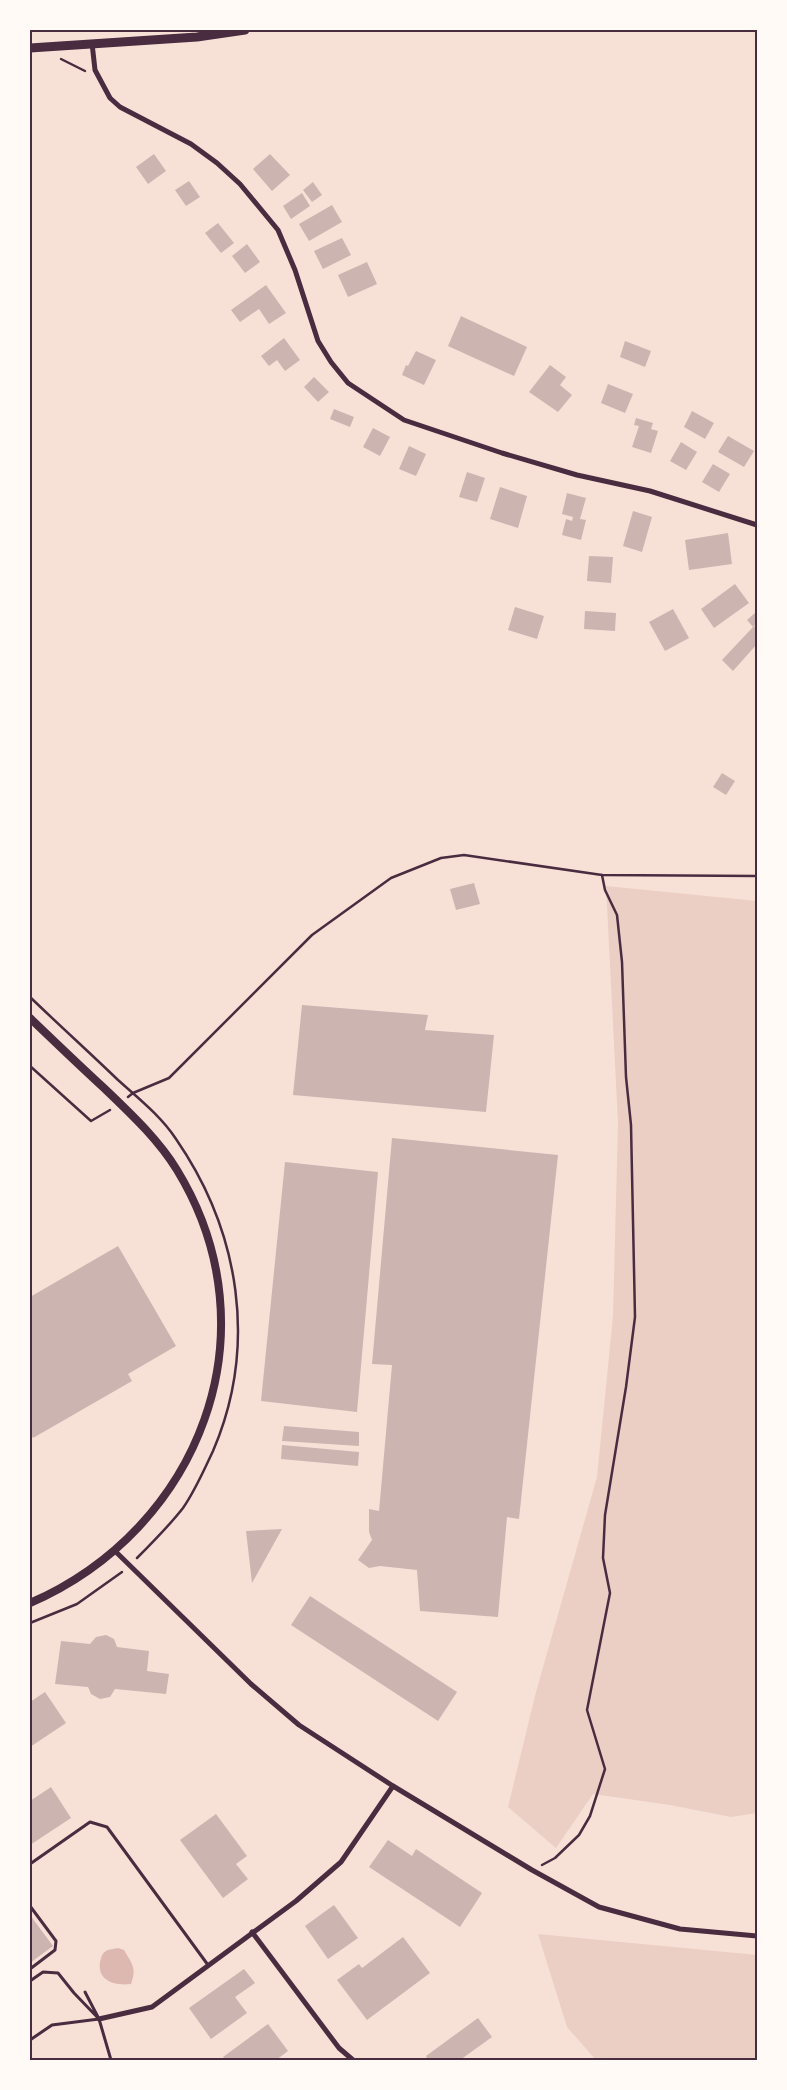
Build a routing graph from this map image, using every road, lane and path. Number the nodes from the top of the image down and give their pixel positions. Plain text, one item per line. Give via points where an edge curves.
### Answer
1 (245, 30) edge
2 (92, 44) junction
3 (30, 48) edge
4 (55, 58) dead end
5 (98, 78) junction
6 (757, 524) edge
7 (602, 875) junction
8 (757, 876) edge
9 (30, 997) edge
10 (30, 1018) edge
11 (30, 1066) edge
12 (133, 1093) junction
13 (120, 1104) junction
14 (114, 1550) junction
15 (130, 1566) junction
16 (30, 1603) edge
17 (30, 1623) edge
18 (393, 1786) junction
19 (30, 1864) edge
20 (532, 1870) junction
21 (30, 1906) edge
22 (252, 1932) junction
23 (757, 1936) edge
24 (208, 1965) junction
25 (30, 1969) edge
26 (30, 1981) edge
27 (85, 1992) dead end
28 (99, 2019) junction
29 (30, 2040) edge
30 (110, 2060) edge
31 (353, 2060) edge

1 - 2 main road via 188,38
2 - 3 main road
2 - 5 street
4 - 5 path
5 - 6 street via 110,98 120,107 190,144 240,184 278,230 318,341 331,362 348,383 378,405 404,420 502,453
7 - 8 path
7 - 12 path via 464,855 441,858 391,878 312,935 169,1078
7 - 20 path via 617,915 622,962 631,1125 635,1317 605,1515 603,1558 610,1593 587,1710 605,1769 590,1816 580,1835 555,1858
9 - 12 path
10 - 13 street
11 - 13 path via 91,1121
12 - 13 path
12 - 15 path via 176,1138 214,1213 230,1254 235,1279 239,1340 228,1407 203,1474 183,1507
13 - 14 street via 170,1158 196,1206 215,1264 221,1330 218,1369 211,1400 195,1444 157,1504
14 - 15 street
14 - 16 street via 70,1583
15 - 17 path via 77,1604
15 - 18 street via 251,1684 299,1725
18 - 20 street
18 - 22 street via 341,1862
19 - 24 lane via 90,1822 108,1827
20 - 23 street via 599,1907 680,1930
21 - 25 lane via 56,1941 55,1950
22 - 24 street
22 - 31 street via 339,2048
24 - 28 street via 152,2007
26 - 28 lane via 43,1972 58,1973
27 - 28 lane
28 - 29 lane via 52,2025
28 - 30 lane

